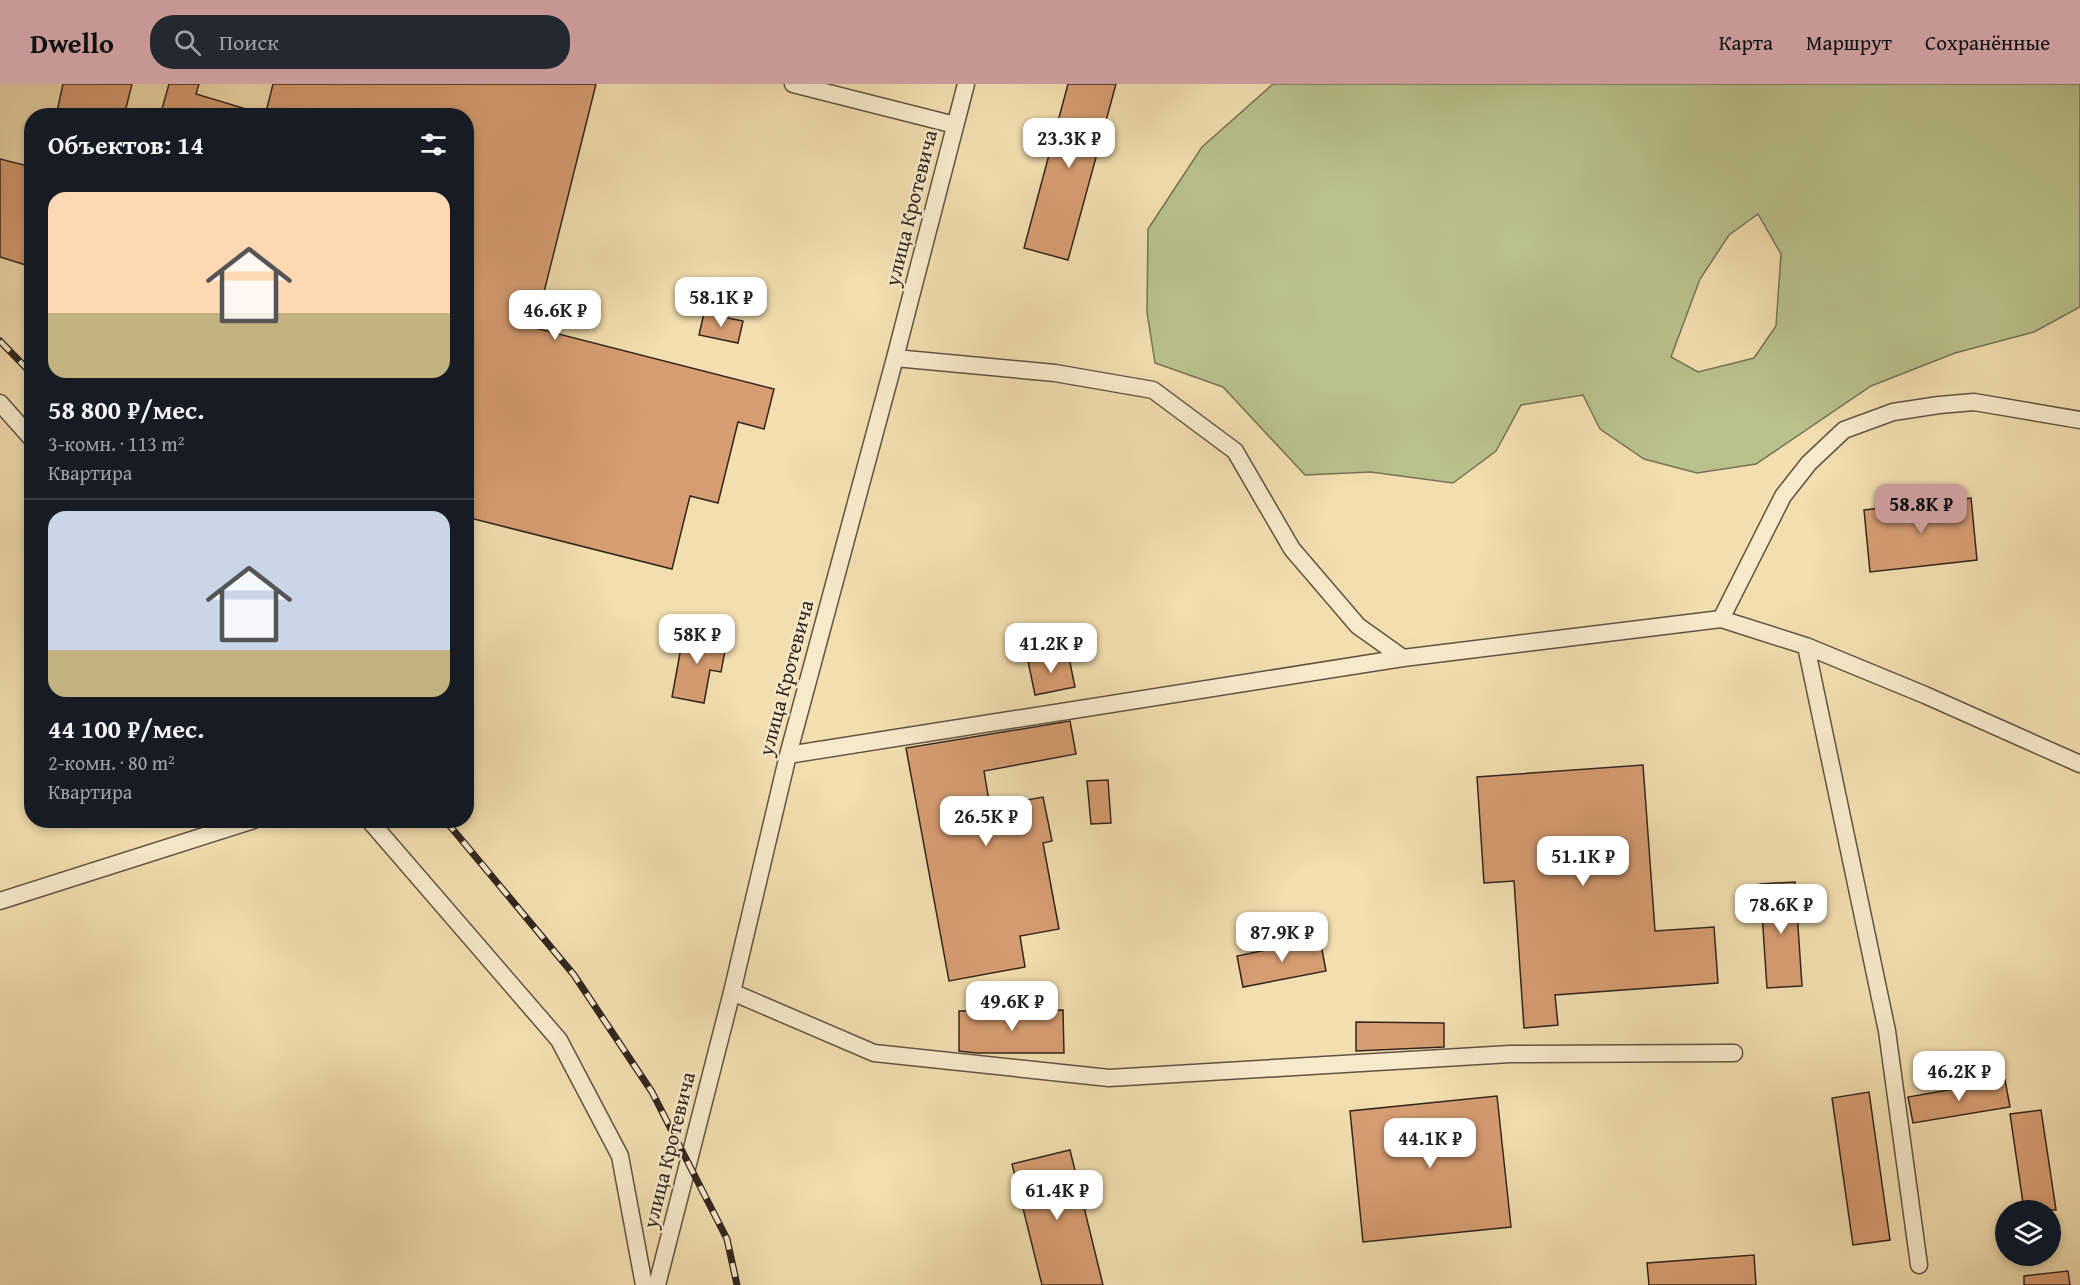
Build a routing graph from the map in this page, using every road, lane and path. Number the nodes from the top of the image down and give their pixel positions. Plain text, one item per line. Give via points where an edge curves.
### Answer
1 (793, 84) edge
2 (966, 84) edge
3 (955, 125) junction
4 (896, 358) junction
5 (0, 403) edge
6 (2080, 420) edge
7 (24, 430) edge
8 (1721, 619) junction
9 (1806, 646) junction
10 (1402, 658) junction
11 (788, 756) junction
12 (2080, 764) edge
13 (229, 828) edge
14 (376, 828) edge
15 (0, 901) edge
16 (732, 992) junction
17 (1734, 1053) dead end
18 (1919, 1265) dead end
19 (644, 1285) edge
20 (657, 1285) edge

1 - 3 street
2 - 3 street, улица Кротевича
3 - 4 street, улица Кротевича
4 - 10 street via 1055,373 1153,390 1235,451 1292,549 1358,626
4 - 11 street, улица Кротевича
5 - 7 street
6 - 8 street via 1974,402 1893,412 1844,430 1809,463 1783,496
8 - 9 street
8 - 10 street
9 - 12 street
9 - 18 street via 1887,1031
10 - 11 street
11 - 16 street, улица Кротевича
13 - 15 street
14 - 19 street via 559,1040 620,1156
16 - 17 street via 874,1053 1109,1078 1510,1054
16 - 20 street, улица Кротевича

